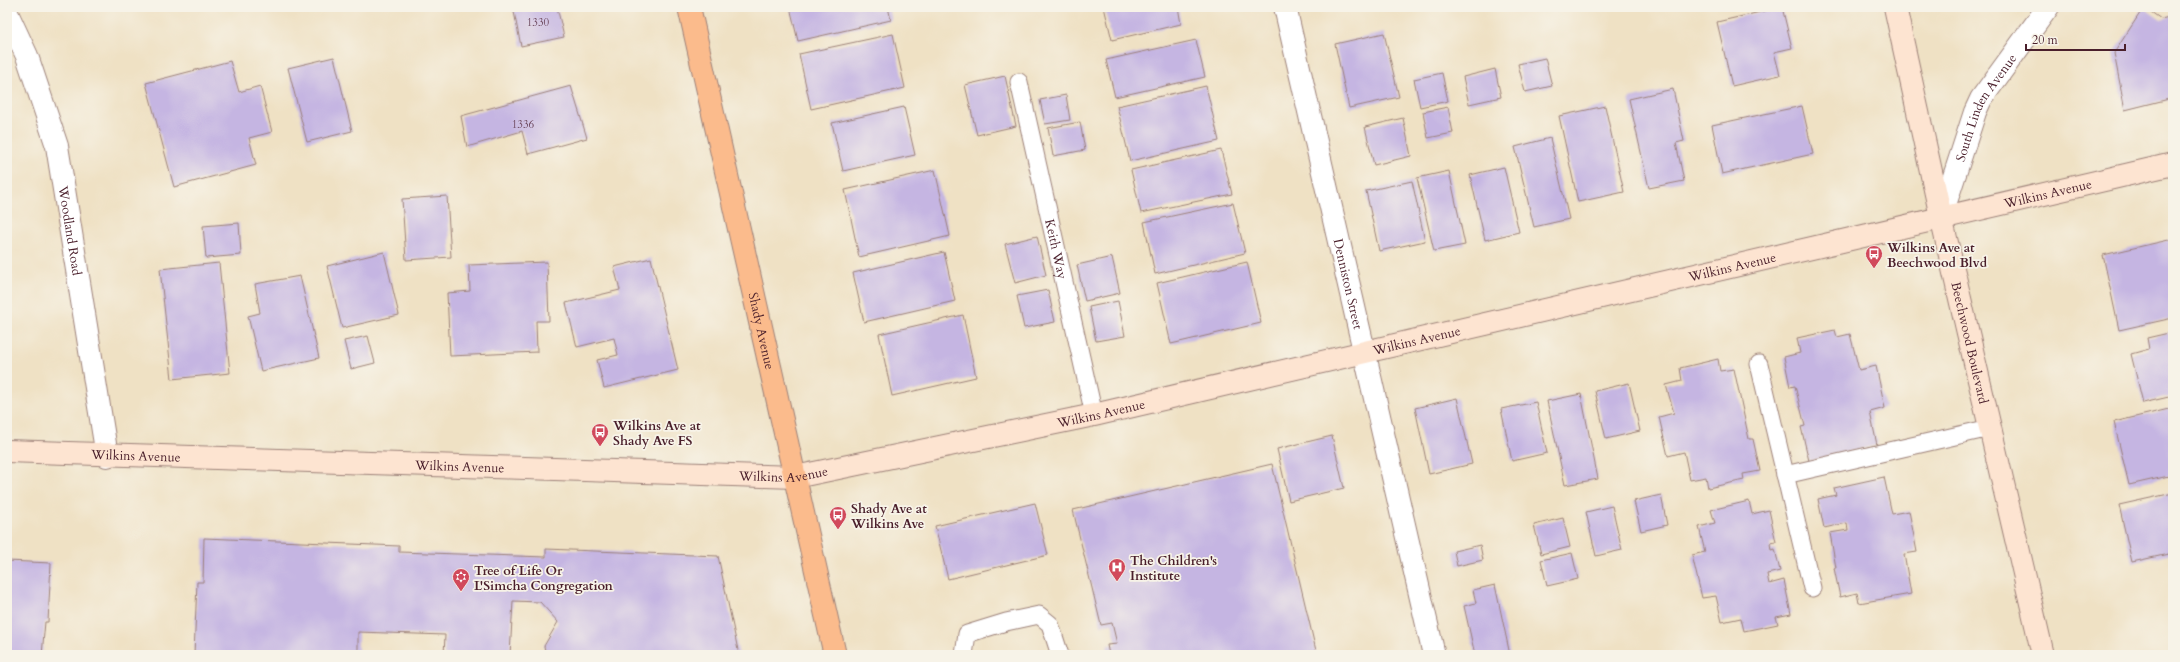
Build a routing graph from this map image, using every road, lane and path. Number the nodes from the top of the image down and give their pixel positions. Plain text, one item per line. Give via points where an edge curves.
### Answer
1 (688, 7) edge
2 (1285, 7) edge
3 (1894, 7) edge
4 (2048, 7) edge
5 (7, 13) edge
6 (1019, 82) dead end
7 (2173, 164) edge
8 (1941, 216) junction
9 (1364, 352) junction
10 (1759, 364) dead end
11 (1094, 415) junction
12 (1990, 428) junction
13 (7, 451) edge
14 (107, 456) junction
15 (1785, 475) junction
16 (795, 477) junction
17 (1812, 588) dead end
18 (835, 655) edge
19 (964, 655) edge
20 (1060, 655) edge
21 (1434, 655) edge
22 (2043, 655) edge

1 - 16 main road, Shady Avenue
2 - 9 street, Denniston Street
3 - 8 main road, Beechwood Boulevard
4 - 8 street, South Linden Avenue via 1978,105
5 - 14 street, Woodland Road via 27,56 57,146
6 - 11 lane, Keith Way
7 - 8 main road, Wilkins Avenue
8 - 9 main road, Wilkins Avenue
8 - 12 main road, Beechwood Boulevard
9 - 11 main road, Wilkins Avenue
9 - 21 street, Denniston Street
10 - 15 lane
11 - 16 main road, Wilkins Avenue
12 - 15 lane
12 - 22 main road, Beechwood Boulevard
13 - 14 main road, Wilkins Avenue
14 - 16 main road, Wilkins Avenue
15 - 17 lane
16 - 18 main road, Shady Avenue
19 - 20 lane via 967,634 1039,615 1050,624

